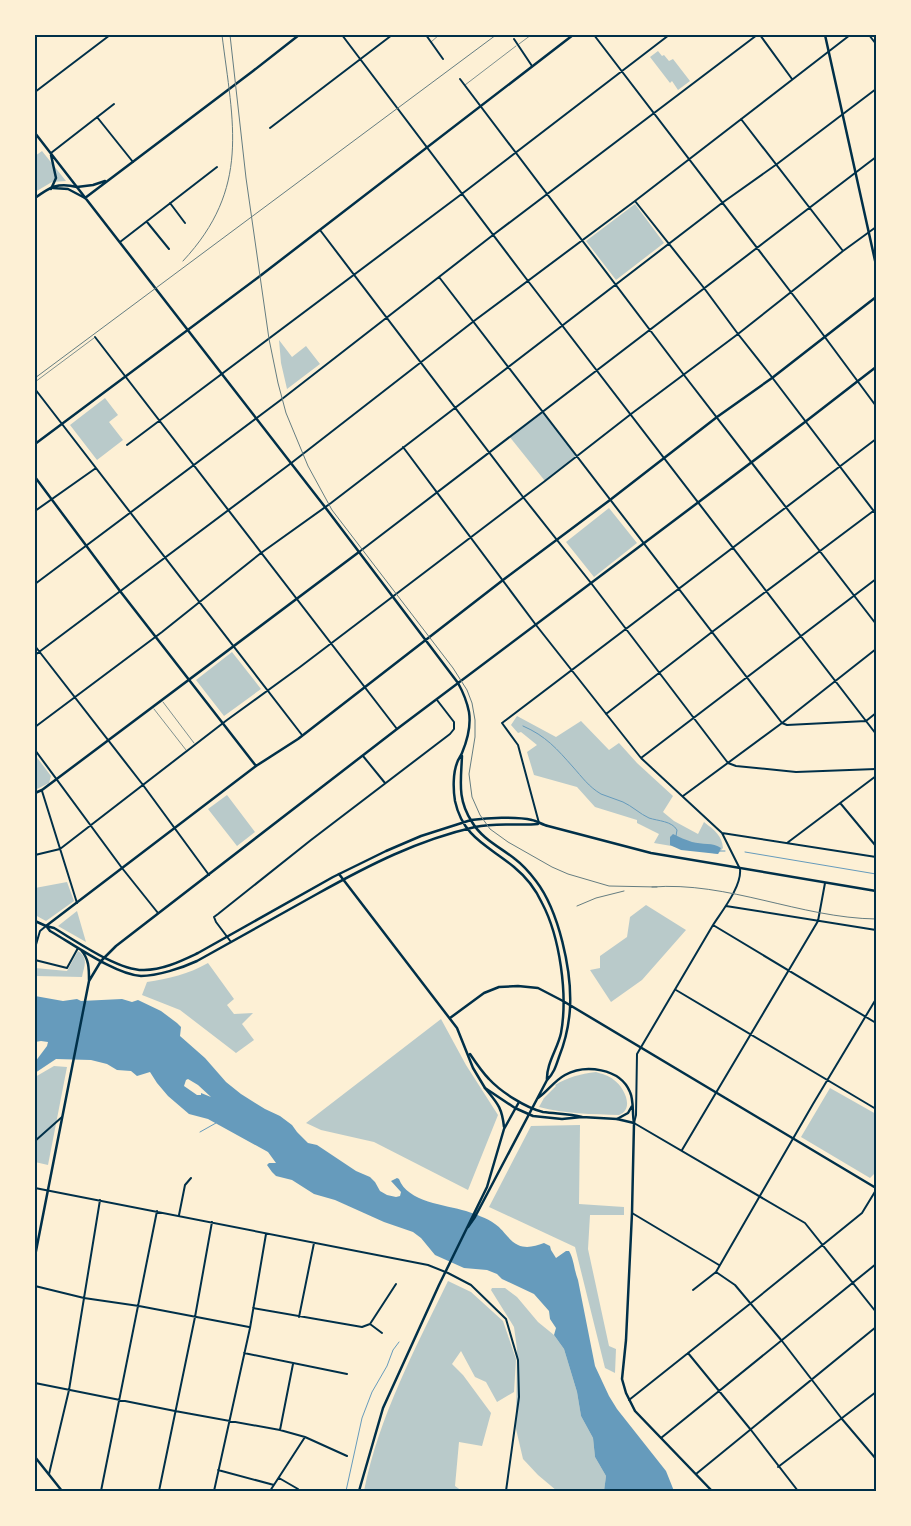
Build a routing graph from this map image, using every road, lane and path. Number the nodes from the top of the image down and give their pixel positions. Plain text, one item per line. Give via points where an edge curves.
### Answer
1 (110, 35) edge
2 (299, 35) edge
3 (342, 35) edge
4 (392, 35) edge
5 (426, 35) edge
6 (440, 35) edge
7 (531, 35) edge
8 (573, 35) edge
9 (594, 35) edge
10 (669, 35) edge
11 (759, 35) edge
12 (824, 35) edge
13 (850, 35) edge
14 (869, 35) edge
15 (514, 39) dead end
16 (431, 42) junction
17 (876, 44) edge
18 (518, 45) junction
19 (828, 52) junction
20 (360, 59) junction
21 (443, 59) dead end
22 (532, 66) junction
23 (621, 71) junction
24 (460, 79) dead end
25 (792, 79) junction
26 (465, 85) junction
27 (876, 89) edge
28 (35, 92) edge
29 (114, 104) dead end
30 (480, 106) junction
31 (653, 114) junction
32 (842, 115) junction
33 (97, 117) junction
34 (741, 119) junction
35 (270, 128) dead end
36 (35, 133) edge
37 (427, 148) junction
38 (514, 152) junction
39 (51, 154) junction
40 (876, 157) edge
41 (689, 160) junction
42 (133, 162) junction
43 (777, 164) junction
44 (217, 167) dead end
45 (855, 172) junction
46 (109, 180) junction
47 (77, 187) junction
48 (51, 188) junction
49 (462, 194) junction
50 (547, 195) junction
51 (35, 198) edge
52 (85, 198) junction
53 (635, 201) junction
54 (170, 203) junction
55 (722, 203) junction
56 (810, 208) junction
57 (147, 221) junction
58 (185, 222) dead end
59 (876, 227) edge
60 (320, 230) junction
61 (869, 232) junction
62 (494, 235) junction
63 (581, 240) junction
64 (119, 243) junction
65 (670, 244) junction
66 (757, 248) junction
67 (169, 250) dead end
68 (843, 251) junction
69 (876, 265) edge
70 (354, 274) junction
71 (439, 277) junction
72 (528, 281) junction
73 (616, 285) junction
74 (704, 288) junction
75 (790, 293) junction
76 (876, 297) edge
77 (387, 318) junction
78 (474, 321) junction
79 (562, 325) junction
80 (650, 329) junction
81 (187, 331) junction
82 (738, 334) junction
83 (824, 336) junction
84 (95, 337) joint
85 (421, 362) junction
86 (508, 367) junction
87 (876, 367) edge
88 (597, 371) junction
89 (221, 375) junction
90 (684, 375) junction
91 (125, 378) junction
92 (772, 378) junction
93 (857, 381) junction
94 (35, 382) edge
95 (35, 388) edge
96 (876, 406) edge
97 (455, 408) junction
98 (542, 411) junction
99 (631, 414) junction
100 (717, 417) junction
101 (255, 419) junction
102 (159, 421) junction
103 (806, 422) junction
104 (62, 424) junction
105 (876, 439) edge
106 (35, 444) edge
107 (127, 445) dead end
108 (403, 447) junction
109 (489, 452) junction
110 (576, 456) junction
111 (665, 458) junction
112 (751, 462) junction
113 (290, 464) junction
114 (193, 465) junction
115 (840, 467) junction
116 (96, 468) junction
117 (35, 477) edge
118 (436, 492) junction
119 (523, 497) junction
120 (52, 499) junction
121 (610, 500) junction
122 (698, 502) junction
123 (324, 507) junction
124 (785, 507) junction
125 (227, 510) junction
126 (875, 510) edge
127 (35, 511) edge
128 (131, 512) junction
129 (876, 514) edge
130 (471, 537) junction
131 (558, 540) junction
132 (644, 544) junction
133 (86, 546) junction
134 (734, 548) junction
135 (819, 551) junction
136 (358, 552) junction
137 (261, 553) junction
138 (164, 557) junction
139 (876, 579) edge
140 (503, 580) junction
141 (591, 583) junction
142 (35, 584) edge
143 (679, 588) junction
144 (120, 591) junction
145 (767, 591) junction
146 (854, 594) junction
147 (392, 596) junction
148 (297, 599) junction
149 (200, 602) junction
150 (876, 624) edge
151 (536, 625) junction
152 (626, 630) junction
153 (712, 632) junction
154 (156, 636) junction
155 (802, 637) junction
156 (426, 640) junction
157 (331, 643) junction
158 (35, 646) edge
159 (234, 647) junction
160 (876, 650) edge
161 (39, 651) junction
162 (35, 655) edge
163 (572, 670) junction
164 (660, 673) junction
165 (747, 678) junction
166 (190, 680) junction
167 (835, 681) junction
168 (458, 683) junction
169 (365, 688) junction
170 (268, 691) junction
171 (76, 697) junction
172 (437, 700) junction
173 (162, 701) junction
174 (152, 708) junction
175 (876, 713) edge
176 (606, 714) junction
177 (694, 718) junction
178 (866, 721) junction
179 (223, 723) junction
180 (782, 723) junction
181 (35, 728) edge
182 (397, 729) junction
183 (876, 734) edge
184 (302, 735) junction
185 (109, 741) junction
186 (196, 744) junction
187 (35, 750) edge
188 (187, 751) junction
189 (462, 753) junction
190 (363, 756) junction
191 (641, 758) junction
192 (728, 763) junction
193 (256, 766) junction
194 (876, 769) edge
195 (876, 776) edge
196 (56, 780) junction
197 (384, 783) junction
198 (143, 785) junction
199 (42, 790) junction
200 (35, 792) edge
201 (683, 796) junction
202 (841, 803) junction
203 (471, 820) junction
204 (464, 822) junction
205 (539, 823) junction
206 (91, 825) junction
207 (475, 827) junction
208 (174, 829) junction
209 (468, 829) junction
210 (722, 833) junction
211 (787, 844) junction
212 (876, 844) edge
213 (60, 849) junction
214 (35, 855) edge
215 (876, 857) edge
216 (122, 868) junction
217 (740, 869) junction
218 (339, 874) junction
219 (209, 875) junction
220 (343, 880) junction
221 (825, 883) junction
222 (876, 891) edge
223 (77, 903) junction
224 (726, 906) junction
225 (158, 913) junction
226 (35, 921) edge
227 (818, 922) junction
228 (713, 925) junction
229 (46, 926) junction
230 (876, 930) edge
231 (227, 937) junction
232 (231, 942) junction
233 (78, 947) junction
234 (35, 948) edge
235 (104, 957) junction
236 (35, 960) edge
237 (101, 960) junction
238 (789, 971) junction
239 (90, 981) junction
240 (675, 989) junction
241 (876, 999) edge
242 (564, 1001) junction
243 (570, 1005) junction
244 (866, 1017) junction
245 (450, 1018) junction
246 (876, 1023) edge
247 (750, 1034) junction
248 (641, 1047) junction
249 (467, 1051) junction
250 (547, 1080) junction
251 (827, 1081) junction
252 (485, 1088) junction
253 (716, 1092) junction
254 (537, 1099) junction
255 (519, 1102) junction
256 (633, 1104) junction
257 (875, 1107) edge
258 (515, 1108) junction
259 (62, 1117) junction
260 (582, 1117) junction
261 (617, 1120) junction
262 (634, 1123) junction
263 (504, 1129) junction
264 (794, 1138) junction
265 (35, 1141) edge
266 (682, 1150) junction
267 (191, 1178) dead end
268 (35, 1188) edge
269 (489, 1188) junction
270 (876, 1189) edge
271 (48, 1190) junction
272 (759, 1197) junction
273 (100, 1200) junction
274 (157, 1211) junction
275 (632, 1213) junction
276 (179, 1215) junction
277 (212, 1222) junction
278 (266, 1233) junction
279 (314, 1242) junction
280 (822, 1244) junction
281 (35, 1256) edge
282 (876, 1264) edge
283 (719, 1265) junction
284 (716, 1272) junction
285 (853, 1283) junction
286 (396, 1284) dead end
287 (35, 1286) edge
288 (693, 1290) dead end
289 (84, 1298) junction
290 (751, 1303) junction
291 (139, 1306) junction
292 (253, 1308) junction
293 (876, 1312) edge
294 (195, 1317) junction
295 (299, 1317) junction
296 (370, 1324) junction
297 (876, 1327) edge
298 (250, 1328) junction
299 (382, 1333) dead end
300 (782, 1341) junction
301 (244, 1353) junction
302 (688, 1353) junction
303 (293, 1364) junction
304 (347, 1374) dead end
305 (812, 1380) junction
306 (35, 1383) edge
307 (68, 1390) junction
308 (719, 1391) junction
309 (876, 1392) edge
310 (121, 1399) junction
311 (629, 1400) junction
312 (176, 1411) junction
313 (842, 1419) junction
314 (229, 1422) junction
315 (280, 1430) junction
316 (751, 1430) junction
317 (305, 1437) junction
318 (661, 1438) junction
319 (347, 1456) dead end
320 (35, 1457) edge
321 (876, 1458) edge
322 (778, 1467) junction
323 (218, 1470) junction
324 (50, 1474) junction
325 (696, 1474) junction
326 (279, 1478) junction
327 (274, 1485) junction
328 (62, 1491) edge
329 (101, 1491) edge
330 (159, 1491) edge
331 (214, 1491) edge
332 (270, 1491) edge
333 (299, 1491) edge
334 (359, 1491) edge
335 (506, 1491) edge
336 (712, 1491) edge
337 (798, 1491) edge

1 - 28 street
2 - 42 main road
3 - 20 street
4 - 20 street
5 - 16 street
6 - 16 lane
7 - 18 lane
8 - 22 main road
9 - 23 street
10 - 23 street
11 - 25 street
11 - 31 street
12 - 19 main road
13 - 19 street
14 - 17 street
15 - 18 street
16 - 21 street
18 - 22 street
18 - 26 lane
19 - 25 street
19 - 32 main road
20 - 35 street
20 - 37 street
22 - 30 main road
23 - 31 street
23 - 38 street
24 - 26 street
25 - 34 street
26 - 30 street
27 - 32 street
29 - 33 street
30 - 37 main road
30 - 38 street
31 - 41 street
31 - 50 street
32 - 43 street
32 - 45 main road
33 - 39 street
33 - 42 street
34 - 41 street
34 - 43 street
36 - 39 main road
37 - 49 street
37 - 60 main road
38 - 49 street
38 - 50 street
39 - 47 main road
39 - 48 main road via 56,178
40 - 45 street
41 - 53 street
41 - 55 street
42 - 46 main road
43 - 55 street
43 - 56 street
44 - 54 street
45 - 56 street
45 - 61 main road
46 - 47 main road via 94,186
46 - 52 main road
47 - 48 main road via 62,184
47 - 52 main road
48 - 51 main road
48 - 52 main road via 68,189
49 - 62 street
49 - 70 street
50 - 62 street
50 - 63 street
52 - 64 main road
53 - 63 street
53 - 65 street
54 - 57 street
54 - 58 street
55 - 65 street
55 - 66 street
56 - 66 street
56 - 68 street
57 - 64 street
57 - 67 street
59 - 61 street
60 - 70 street
60 - 81 main road
61 - 68 street
61 - 69 main road
62 - 71 street
62 - 72 street
63 - 72 street
63 - 73 street
64 - 81 main road
65 - 73 street
65 - 74 street
66 - 74 street
66 - 75 street
68 - 75 street
70 - 77 street
70 - 89 street
71 - 77 street
71 - 78 street
72 - 78 street
72 - 79 street
73 - 79 street
73 - 80 street
74 - 80 street
74 - 82 street
75 - 82 street
75 - 83 street
76 - 83 main road
77 - 85 street
77 - 101 street
78 - 85 street
78 - 86 street
79 - 86 street
79 - 88 street
80 - 88 street
80 - 90 street
81 - 89 main road
81 - 91 main road
82 - 90 street
82 - 92 street
83 - 92 main road
83 - 93 street
84 - 91 street
84 - 94 lane
85 - 97 street
85 - 113 street
86 - 97 street
86 - 98 street
87 - 93 main road
88 - 98 street
88 - 99 street
89 - 101 main road
89 - 102 street
90 - 99 street
90 - 100 street
91 - 102 street
91 - 104 main road
92 - 100 main road
92 - 103 street
93 - 96 street
93 - 103 main road
95 - 104 street
97 - 108 street
97 - 109 street
98 - 109 street
98 - 110 street
99 - 110 street
99 - 111 street
100 - 111 main road
100 - 112 street
101 - 113 main road
101 - 114 street
102 - 107 street
102 - 114 street
103 - 112 main road
103 - 115 street
104 - 106 main road
104 - 116 street
105 - 115 street
108 - 118 street
108 - 123 street
109 - 118 street
109 - 119 street
110 - 119 street
110 - 121 street
111 - 121 main road
111 - 122 street
112 - 122 main road
112 - 124 street
113 - 123 main road
113 - 125 street
114 - 125 street
114 - 128 street
115 - 124 street
115 - 126 street
116 - 120 street
116 - 128 street
117 - 120 main road
118 - 130 street
118 - 136 street
119 - 130 street
119 - 131 street
120 - 127 street
120 - 133 main road
121 - 131 main road
121 - 132 street
122 - 132 main road
122 - 134 street
123 - 136 main road
123 - 137 street
124 - 134 street
124 - 135 street
125 - 137 street
125 - 138 street
126 - 129 street
126 - 135 street
128 - 133 street
128 - 138 street
130 - 140 street
130 - 147 street
131 - 140 main road
131 - 141 street
132 - 141 main road
132 - 143 street
133 - 142 street
133 - 144 main road
134 - 143 street
134 - 145 street
135 - 145 street
135 - 146 street
136 - 147 main road
136 - 148 main road
137 - 148 street
137 - 149 street
138 - 144 street
138 - 149 street
139 - 146 street
140 - 151 street
140 - 156 main road
141 - 151 main road
141 - 152 street
143 - 152 street
143 - 153 street
144 - 154 main road
144 - 161 street
145 - 153 street
145 - 155 street
146 - 150 street
146 - 155 street
147 - 156 main road
147 - 157 street
148 - 157 street
148 - 159 main road
149 - 154 street
149 - 159 street
151 - 163 street
151 - 168 main road
152 - 163 street
152 - 164 street
153 - 164 street
153 - 165 street
154 - 166 main road
154 - 171 street
155 - 165 street
155 - 167 street
156 - 168 main road
156 - 169 main road
157 - 169 street
157 - 170 street
158 - 161 street
159 - 166 main road
159 - 170 street
160 - 167 street
161 - 162 street
161 - 171 street
163 - 176 street
163 - 205 street via 502,723 518,745
164 - 176 street
164 - 177 street
165 - 177 street
165 - 180 street
166 - 173 main road
166 - 179 main road
167 - 178 street
167 - 180 street
168 - 172 main road
168 - 189 main road via 469,713
169 - 182 street
169 - 184 main road
170 - 179 street
170 - 184 street
171 - 181 street
171 - 185 street
172 - 182 main road
172 - 197 street via 454,722 454,729
173 - 174 main road
173 - 186 lane
174 - 185 main road
174 - 188 lane
175 - 178 street
176 - 191 street
177 - 191 street
177 - 192 street
178 - 180 street
178 - 183 street
179 - 186 street
179 - 193 main road
180 - 192 street
182 - 190 main road
184 - 193 main road
185 - 196 main road
185 - 198 street
186 - 188 street
187 - 196 street
188 - 198 street
189 - 203 main road via 461,793
189 - 204 main road via 454,788 455,801
190 - 197 street
190 - 219 main road
191 - 201 street
192 - 194 street via 796,772
192 - 201 street
193 - 208 main road
195 - 202 street
196 - 199 main road
196 - 206 street
197 - 231 street via 214,917
198 - 206 street
198 - 208 street
199 - 200 main road
199 - 213 street
201 - 210 street
202 - 211 street
202 - 212 street
203 - 204 main road
203 - 205 main road via 522,819
203 - 207 main road
204 - 209 main road
204 - 218 main road via 399,845
205 - 207 main road
205 - 217 main road via 651,853
206 - 213 street
206 - 216 street
207 - 209 main road
207 - 243 main road via 525,867 546,898 566,959
208 - 216 main road
208 - 219 street
209 - 220 main road via 418,844
209 - 242 main road via 480,843 520,873 541,900 560,959
210 - 211 street
210 - 217 street
211 - 215 street
213 - 214 street
213 - 223 street
216 - 223 main road
216 - 225 street
217 - 221 main road
217 - 224 street via 741,874
218 - 220 main road
218 - 231 main road
219 - 225 main road
220 - 232 main road
220 - 245 main road
221 - 222 main road
221 - 227 street
223 - 229 main road
224 - 227 street
224 - 228 street
225 - 235 main road
226 - 229 main road
227 - 230 street
227 - 238 street
228 - 238 street
228 - 240 street
229 - 233 main road
229 - 234 street via 40,931
229 - 235 main road
231 - 232 street
231 - 235 main road via 181,962 157,969 132,969
232 - 237 main road via 186,966 142,976 118,970
233 - 236 street via 67,968
233 - 237 main road
233 - 239 main road via 87,958
235 - 237 main road
237 - 239 main road
238 - 244 street
238 - 247 street
239 - 259 main road
240 - 247 street
240 - 248 street
241 - 244 street
242 - 243 main road
242 - 245 main road via 538,988 499,987 484,993
242 - 250 main road via 561,1031 546,1073
243 - 248 main road
243 - 250 main road via 563,1047
244 - 246 street
244 - 251 street
245 - 249 main road
247 - 251 street
247 - 253 street
248 - 253 main road
248 - 262 street via 637,1054
249 - 252 main road
249 - 255 main road via 489,1079
250 - 254 main road
251 - 257 street
251 - 264 street
252 - 258 main road
252 - 263 main road via 500,1107
253 - 264 main road
253 - 266 street
254 - 256 main road via 565,1075 589,1069 602,1070 620,1078 630,1092
254 - 269 main road
255 - 258 main road
255 - 260 main road via 534,1110
256 - 261 main road via 628,1113
256 - 262 main road
258 - 260 main road via 533,1116
258 - 263 main road
259 - 265 street
259 - 271 main road
260 - 261 main road
261 - 262 main road
262 - 266 street
262 - 275 main road
263 - 269 main road
264 - 270 main road
264 - 272 street
266 - 272 street
267 - 276 street via 185,1186
268 - 271 street
269 - 334 main road via 438,1284 383,1408
270 - 280 street via 862,1213
271 - 273 street
271 - 281 main road
272 - 280 street via 805,1222
272 - 283 street
273 - 274 street
273 - 289 street
274 - 276 street
274 - 291 street
275 - 283 street
275 - 311 main road via 622,1379
276 - 277 street
277 - 278 street
277 - 294 street
278 - 279 street
278 - 292 street
279 - 295 street
279 - 335 street via 428,1265 471,1286 506,1318 518,1360 519,1397
280 - 285 street
280 - 290 street
282 - 285 street
283 - 284 street
284 - 288 street
284 - 290 street via 735,1284
285 - 293 street
285 - 300 street
286 - 296 street
287 - 289 street
289 - 291 street
289 - 307 street
290 - 300 street
290 - 302 street
291 - 294 street
291 - 310 street
292 - 295 street
292 - 298 street
294 - 298 street
294 - 312 street
295 - 296 street via 362,1327
296 - 299 street
297 - 305 street
298 - 301 street
300 - 305 street
300 - 308 street
301 - 303 street
301 - 314 street
302 - 308 street
302 - 311 street
303 - 304 street
303 - 315 street
305 - 313 street
305 - 316 street
306 - 307 street
307 - 310 street
307 - 324 street
308 - 316 street
308 - 318 street
309 - 313 street
310 - 312 street
310 - 329 street
311 - 318 main road
312 - 314 street
312 - 330 street
313 - 321 street
313 - 322 street
314 - 315 street
314 - 323 street
315 - 317 street
316 - 322 street
316 - 325 street
317 - 319 street
317 - 326 street
318 - 325 main road
320 - 324 main road
322 - 337 street
323 - 327 street
323 - 331 street
324 - 328 main road
325 - 336 main road
326 - 327 street
326 - 333 street
327 - 332 street

